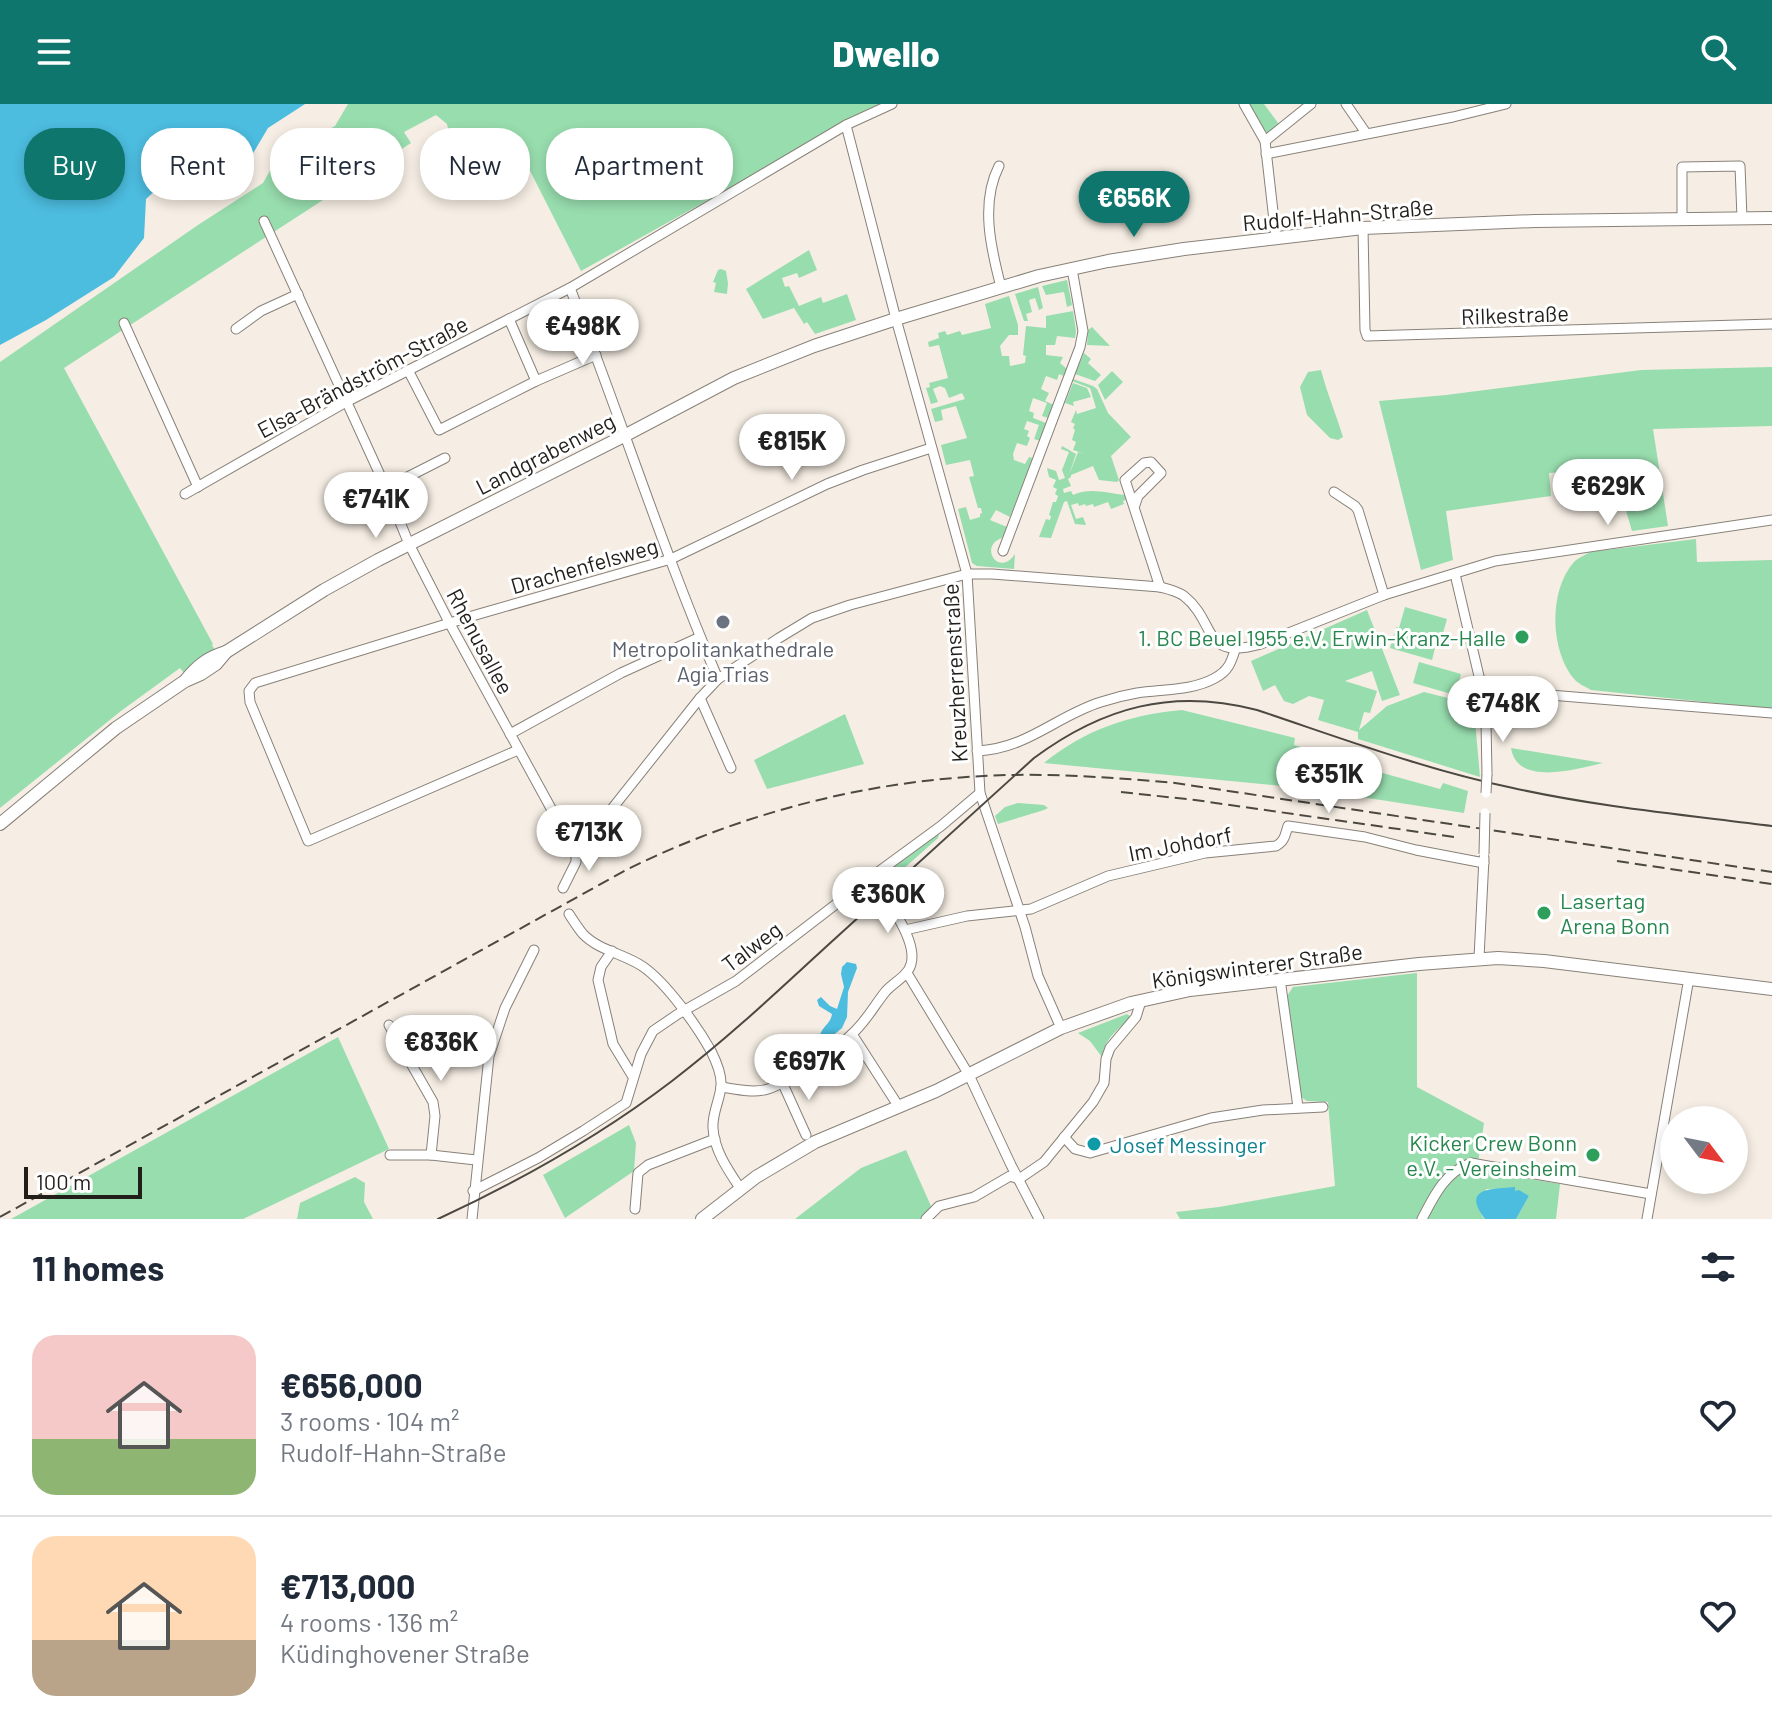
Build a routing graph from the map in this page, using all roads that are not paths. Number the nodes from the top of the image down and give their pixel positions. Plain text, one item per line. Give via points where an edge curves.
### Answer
1 (892, 104) edge
2 (1244, 104) edge
3 (1311, 104) edge
4 (1346, 104) edge
5 (1506, 104) edge
6 (846, 125) junction
7 (1366, 133) junction
8 (1265, 141) junction
9 (1266, 154) junction
10 (999, 166) dead end
11 (1742, 218) junction
12 (1772, 218) edge
13 (1682, 219) junction
14 (264, 221) dead end
15 (1363, 228) junction
16 (1276, 238) junction
17 (1072, 269) junction
18 (1001, 287) junction
19 (570, 288) junction
20 (298, 294) junction
21 (509, 319) junction
22 (896, 319) junction
23 (124, 323) dead end
24 (1772, 324) edge
25 (236, 329) dead end
26 (596, 355) junction
27 (408, 370) junction
28 (536, 381) junction
29 (346, 402) junction
30 (624, 436) junction
31 (931, 448) junction
32 (445, 458) dead end
33 (198, 487) junction
34 (386, 488) junction
35 (1334, 492) dead end
36 (185, 494) dead end
37 (1135, 505) junction
38 (1772, 520) edge
39 (409, 544) junction
40 (1003, 551) dead end
41 (671, 559) junction
42 (967, 574) junction
43 (1455, 574) junction
44 (1160, 587) junction
45 (1384, 595) junction
46 (450, 624) junction
47 (700, 637) junction
48 (1235, 650) junction
49 (718, 679) junction
50 (1525, 693) dead end
51 (700, 698) junction
52 (1772, 713) edge
53 (510, 734) junction
54 (518, 750) junction
55 (977, 751) junction
56 (731, 768) dead end
57 (980, 793) junction
58 (0, 824) edge
59 (576, 854) junction
60 (1484, 858) junction
61 (870, 878) junction
62 (563, 888) dead end
63 (1019, 911) junction
64 (569, 914) dead end
65 (905, 930) junction
66 (534, 950) dead end
67 (612, 951) junction
68 (1479, 958) junction
69 (907, 973) junction
70 (1689, 978) junction
71 (1280, 979) junction
72 (1772, 989) edge
73 (1141, 1001) junction
74 (684, 1012) junction
75 (389, 1025) dead end
76 (1061, 1028) junction
77 (852, 1034) junction
78 (969, 1075) junction
79 (633, 1077) junction
80 (783, 1084) junction
81 (721, 1087) junction
82 (899, 1107) junction
83 (1298, 1107) junction
84 (1323, 1107) dead end
85 (806, 1135) dead end
86 (1064, 1137) junction
87 (715, 1139) junction
88 (390, 1155) dead end
89 (431, 1155) junction
90 (476, 1160) junction
91 (1019, 1179) junction
92 (740, 1188) junction
93 (473, 1191) junction
94 (1651, 1194) junction
95 (635, 1209) dead end
96 (472, 1219) edge
97 (702, 1219) edge
98 (926, 1219) edge
99 (1039, 1219) edge
100 (1422, 1219) edge
101 (1647, 1219) edge

1 - 6 street, Elsa-Brändström-Straße
2 - 8 street
3 - 8 street
4 - 7 street
5 - 7 street
6 - 19 street, Elsa-Brändström-Straße
6 - 22 street, Kreuzherrenstraße
7 - 9 street
8 - 9 street
9 - 16 street
10 - 18 street via 992,179 989,218
11 - 12 street, Rudolf-Hahn-Straße
11 - 13 street, Rudolf-Hahn-Straße
11 - 13 street via 1740,166 1682,167
13 - 15 street, Rudolf-Hahn-Straße
14 - 20 street, Rhenusallee
15 - 16 street, Rudolf-Hahn-Straße
15 - 24 street, Rilkestraße via 1367,336
16 - 17 street, Rudolf-Hahn-Straße
17 - 18 street, Rudolf-Hahn-Straße
17 - 40 street via 1083,331 1080,347
18 - 22 street, Rudolf-Hahn-Straße
19 - 21 street, Elsa-Brändström-Straße
19 - 26 street
20 - 25 street
20 - 29 street, Rhenusallee
21 - 27 street, Elsa-Brändström-Straße
21 - 28 street
22 - 30 street, Landgrabenweg via 747,372
22 - 31 street, Kreuzherrenstraße
23 - 33 street
26 - 28 street
26 - 30 street
27 - 28 street via 439,430
27 - 29 street, Elsa-Brändström-Straße
29 - 33 street, Elsa-Brändström-Straße
29 - 34 street, Rhenusallee
30 - 39 street, Landgrabenweg
30 - 41 street
31 - 41 street, Drachenfelsweg via 827,484
31 - 42 street, Kreuzherrenstraße
32 - 34 street
33 - 36 street, Elsa-Brändström-Straße
34 - 39 street, Rhenusallee
35 - 45 street via 1358,510
37 - 37 street via 1125,480 1151,462 1161,473
37 - 44 street
38 - 43 street via 1495,561
39 - 46 street, Rhenusallee
39 - 58 street, Landgrabenweg via 226,652 216,664 116,728
41 - 46 street, Drachenfelsweg
41 - 47 street
42 - 44 street
42 - 49 street via 812,618
42 - 55 street, Kreuzherrenstraße
43 - 45 street
43 - 60 street, bridge via 1486,722
44 - 48 street via 1183,596 1217,641
45 - 48 street
46 - 53 street, Rhenusallee
46 - 54 street, Drachenfelsweg via 255,683 249,691 308,841
47 - 49 street
47 - 53 street
48 - 55 street via 1229,667 1212,680 1097,703 1021,742
49 - 51 street
50 - 52 street
51 - 56 street
51 - 59 street
53 - 54 street, Rhenusallee
54 - 59 street, Rhenusallee
55 - 57 street, Kreuzherrenstraße
57 - 61 street, Talweg
57 - 63 street, Kreuzherrenstraße
59 - 62 street
60 - 63 street, Im Johdorf via 1288,826 1285,839 1276,846 1205,853 1108,876
60 - 68 street
61 - 65 street
61 - 74 street, Talweg via 736,981
63 - 65 street
63 - 76 street, Kreuzherrenstraße via 1038,976
64 - 67 street via 584,936
65 - 69 street via 912,948
66 - 90 street via 505,1008 489,1056
67 - 74 street via 642,966
67 - 79 street via 598,980 613,1044
68 - 70 street, Königswinterer Straße via 1532,959
68 - 71 street, Königswinterer Straße
69 - 77 street
69 - 78 street
70 - 72 street, Königswinterer Straße
70 - 94 street
71 - 73 street, Königswinterer Straße
71 - 83 street
73 - 76 street, Königswinterer Straße
73 - 86 street via 1136,1017 1110,1048 1104,1083
74 - 79 street, Talweg via 653,1031
74 - 81 street via 713,1054
75 - 89 street via 433,1102
76 - 78 street, Königswinterer Straße
77 - 80 street
77 - 82 street
78 - 82 street, Königswinterer Straße
78 - 91 street
79 - 93 street, Talweg via 626,1103
80 - 81 street via 760,1091
80 - 85 street
81 - 87 street via 713,1116
82 - 92 street, Königswinterer Straße via 815,1142
83 - 84 street
83 - 86 street via 1211,1118 1090,1153 1075,1149
86 - 91 street via 1044,1162
87 - 92 street
87 - 95 street via 638,1173
88 - 89 street
89 - 90 street
90 - 93 street
91 - 98 street via 1005,1177 974,1197 939,1206
91 - 99 street
92 - 97 street, Königswinterer Straße
93 - 96 street
94 - 100 street via 1471,1163 1443,1182
94 - 101 street

